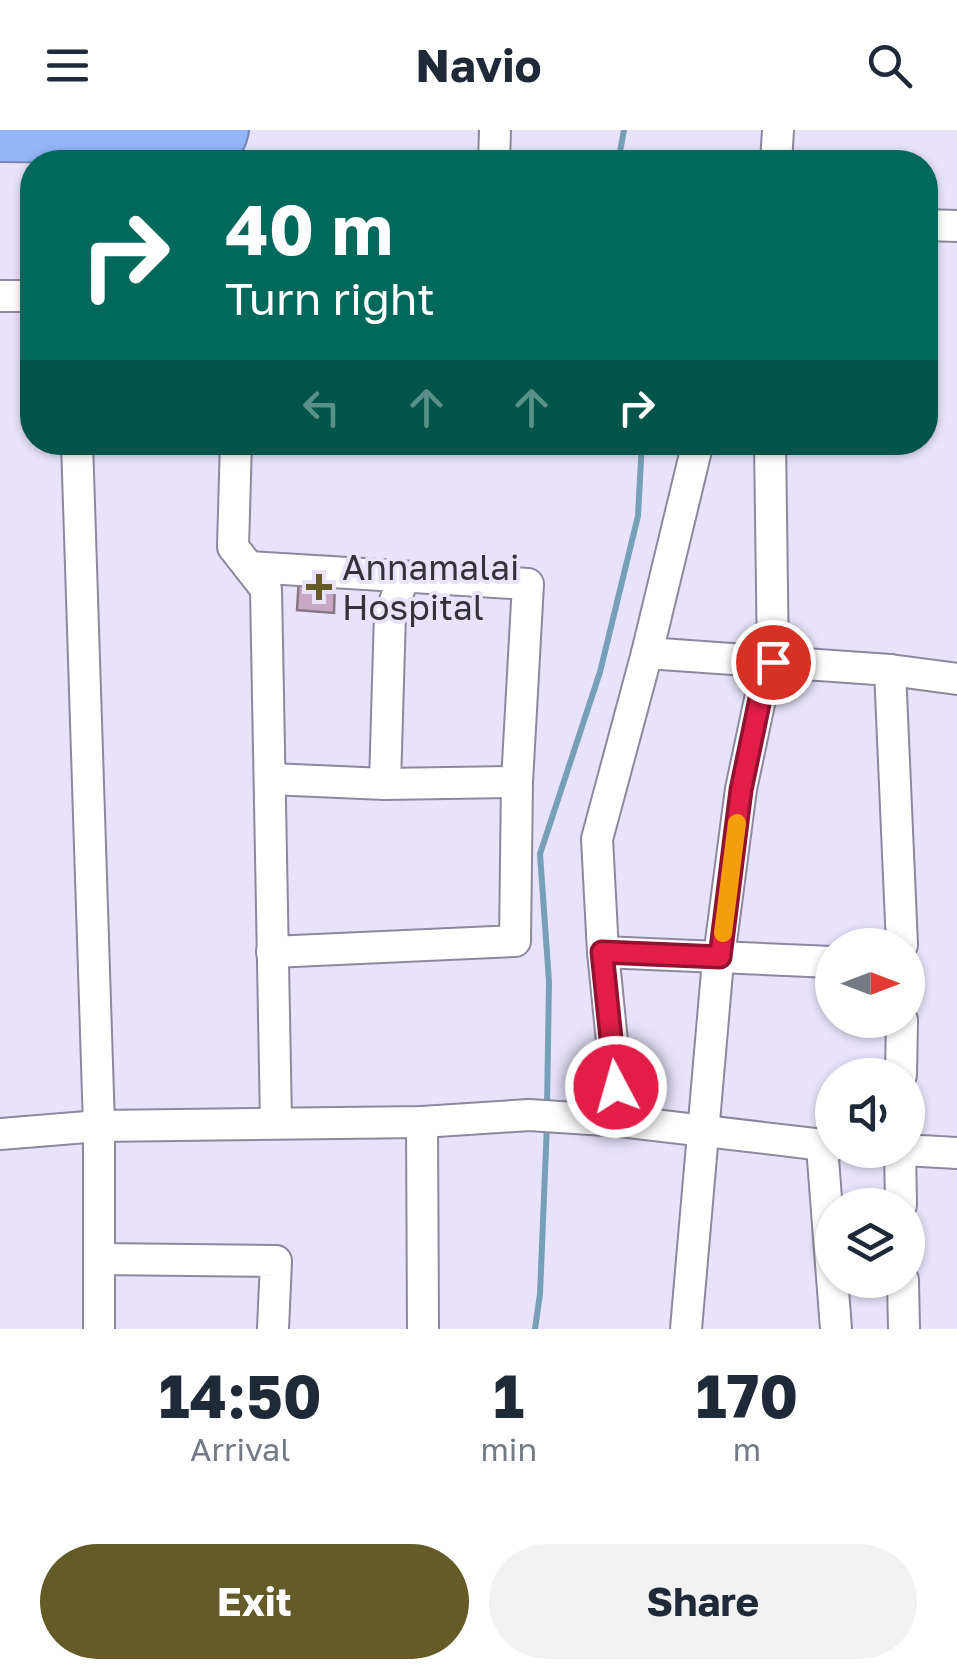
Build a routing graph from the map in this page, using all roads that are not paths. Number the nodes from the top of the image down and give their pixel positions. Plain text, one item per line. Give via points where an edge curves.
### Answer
1 (0, 140) edge
2 (230, 143) edge
3 (78, 455) edge
4 (236, 455) edge
5 (695, 455) edge
6 (770, 455) edge
7 (249, 567) junction
8 (404, 577) junction
9 (647, 653) junction
10 (773, 662) junction
11 (890, 670) junction
12 (957, 679) edge
13 (270, 778) junction
14 (517, 782) junction
15 (385, 784) junction
16 (901, 928) edge
17 (272, 952) junction
18 (602, 952) junction
19 (720, 957) junction
20 (815, 961) edge
21 (620, 1120) junction
22 (276, 1122) junction
23 (422, 1122) junction
24 (99, 1126) junction
25 (706, 1131) junction
26 (0, 1134) edge
27 (815, 1145) edge
28 (925, 1151) edge
29 (957, 1153) edge
30 (828, 1168) edge
31 (99, 1259) junction
32 (903, 1298) edge
33 (99, 1329) edge
34 (274, 1329) edge
35 (423, 1329) edge
36 (686, 1329) edge
37 (836, 1329) edge
38 (904, 1329) edge

1 - 2 highway
3 - 24 street
4 - 7 street via 234,547
5 - 9 street
6 - 10 street
7 - 8 street
7 - 13 street via 266,589
8 - 14 street via 528,584
8 - 15 street via 390,614
9 - 10 street
9 - 18 street via 597,839
10 - 11 street
10 - 19 street via 741,790
11 - 12 street
11 - 16 street
13 - 15 street
13 - 17 street
14 - 15 street
14 - 17 street via 515,940
17 - 22 street
18 - 19 street
18 - 21 street
19 - 20 street
19 - 25 street
21 - 23 street via 529,1114
21 - 25 street
22 - 23 street
22 - 24 street
23 - 35 street
24 - 26 street
24 - 31 street
25 - 27 street
25 - 36 street
28 - 29 street
30 - 37 street
31 - 33 street
31 - 34 street via 276,1261
32 - 38 street

